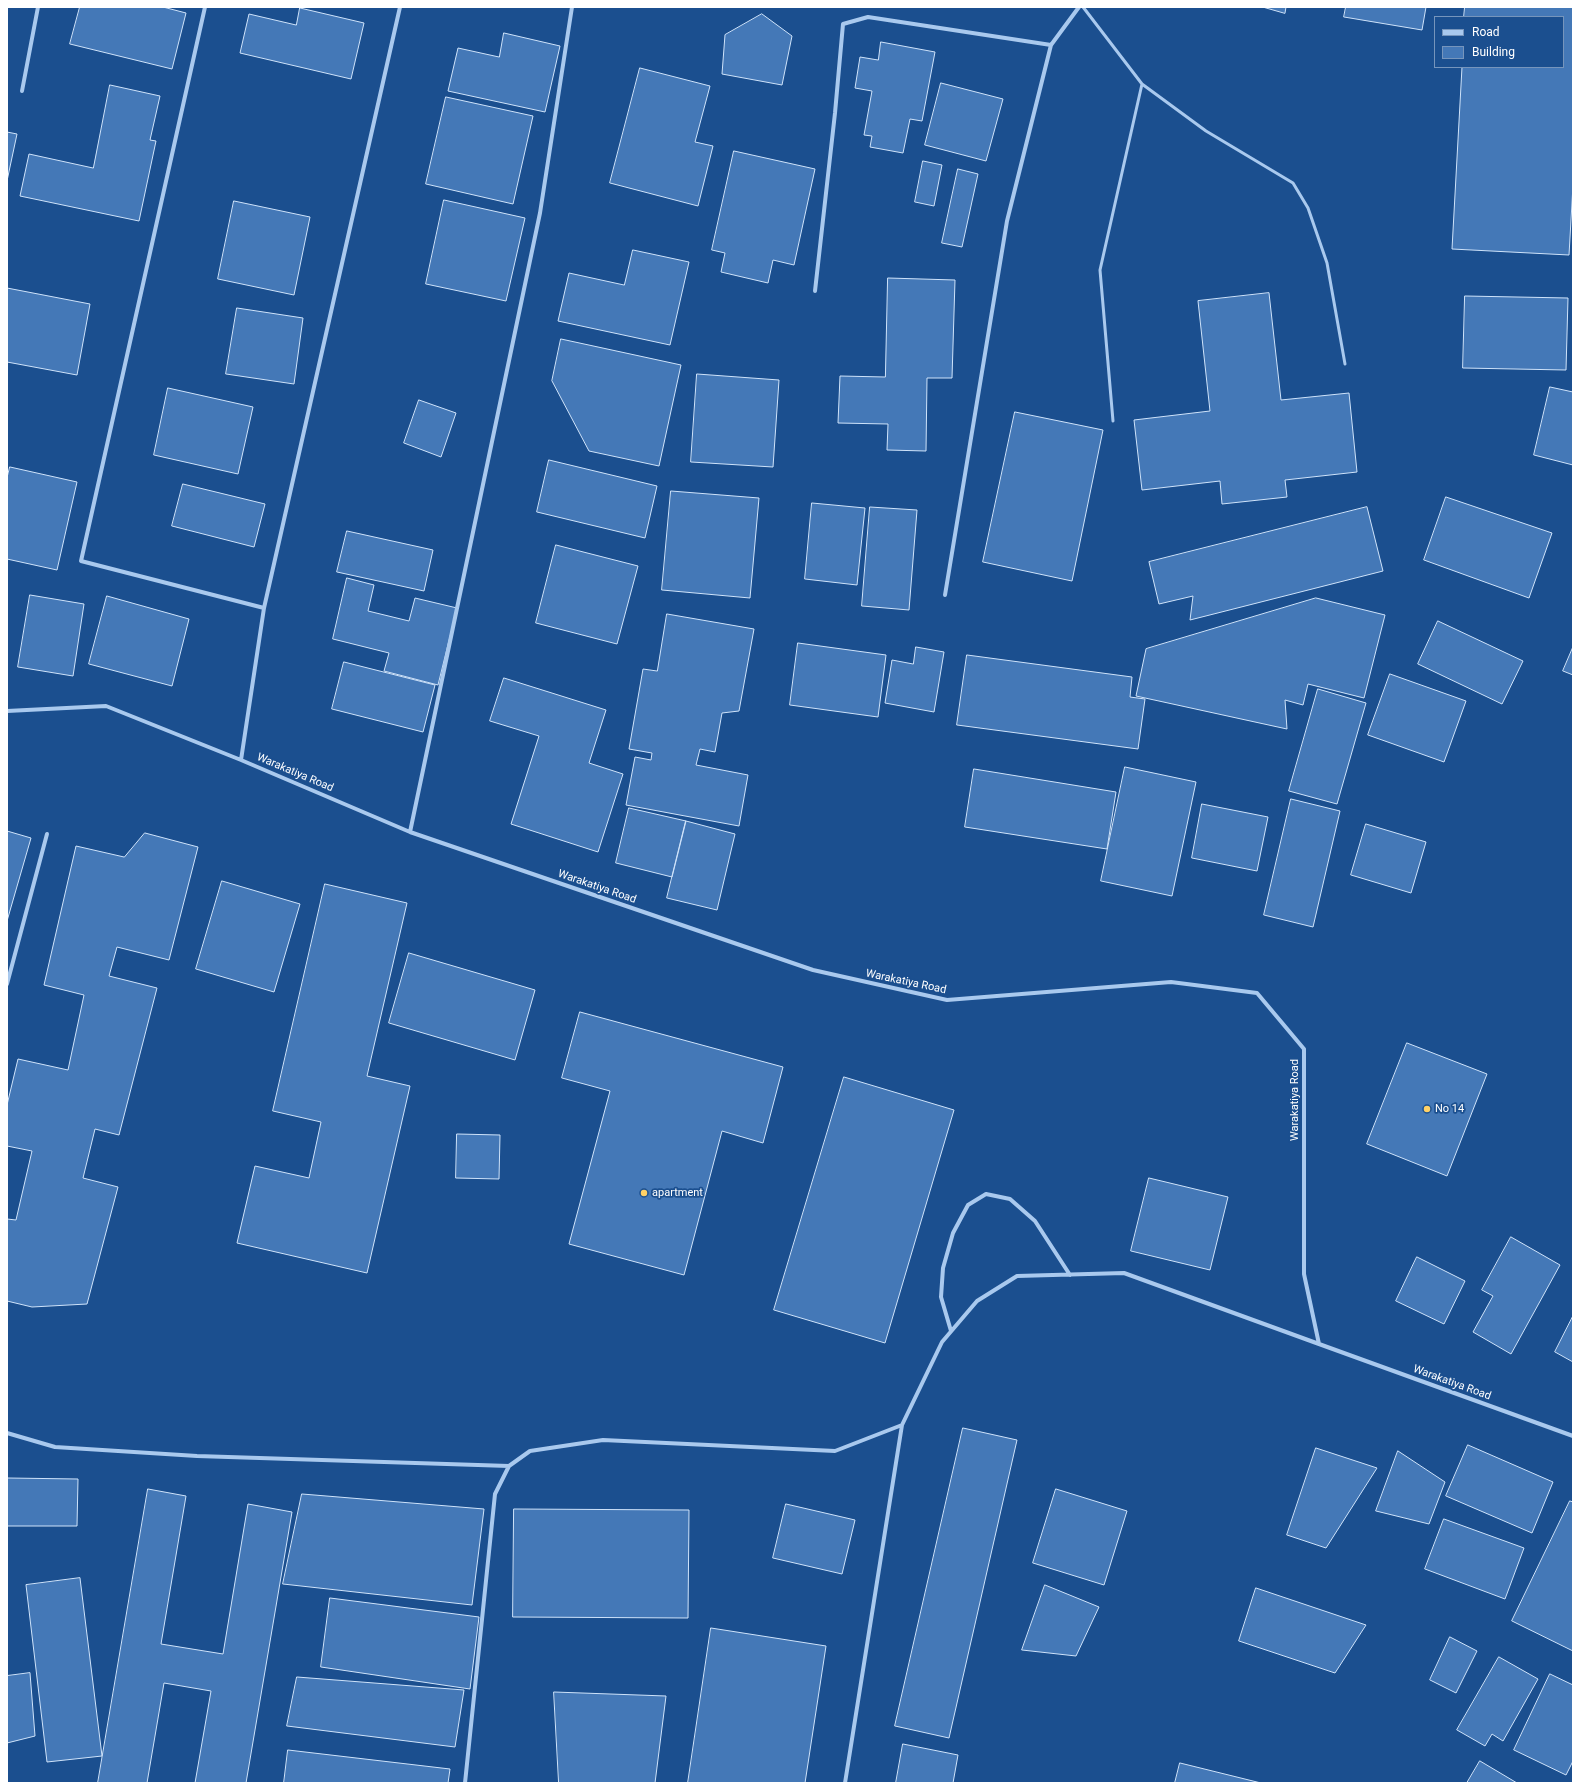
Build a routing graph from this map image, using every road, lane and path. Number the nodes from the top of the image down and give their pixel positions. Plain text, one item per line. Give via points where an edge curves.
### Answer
1 (38, 7) edge
2 (205, 7) edge
3 (400, 7) edge
4 (572, 7) edge
5 (1079, 7) edge
6 (1083, 7) edge
7 (1051, 45) junction
8 (1142, 84) junction
9 (22, 91) dead end
10 (815, 291) dead end
11 (1345, 364) dead end
12 (1113, 421) dead end
13 (945, 594) dead end
14 (264, 608) junction
15 (7, 711) edge
16 (241, 760) junction
17 (410, 832) junction
18 (47, 834) dead end
19 (7, 984) edge
20 (1070, 1275) junction
21 (951, 1331) junction
22 (1319, 1344) junction
23 (902, 1425) junction
24 (7, 1433) edge
25 (1573, 1436) edge
26 (509, 1466) junction
27 (465, 1783) edge
28 (845, 1783) edge

1 - 9 street
2 - 14 street via 81,561
3 - 14 street
4 - 17 street via 540,213
5 - 7 street
6 - 8 lane
7 - 10 street via 868,17 842,24
7 - 13 street via 1007,221
8 - 11 lane via 1206,131 1293,183 1308,208 1327,263
8 - 12 lane via 1100,270
14 - 16 street
15 - 16 street, Warakatiya Road via 106,706
16 - 17 street, Warakatiya Road
17 - 22 street, Warakatiya Road via 813,970 947,1000 1171,982 1258,993 1304,1049 1304,1274
18 - 19 street
20 - 21 street via 1017,1276 977,1301
20 - 21 street via 1035,1221 1010,1199 986,1194 968,1205 953,1233 943,1268 941,1297
20 - 22 street via 1124,1273
21 - 23 street via 942,1342
22 - 25 street, Warakatiya Road
23 - 26 street via 835,1451 603,1440 530,1451
23 - 28 street
24 - 26 street via 55,1447 197,1456
26 - 27 street via 495,1494

